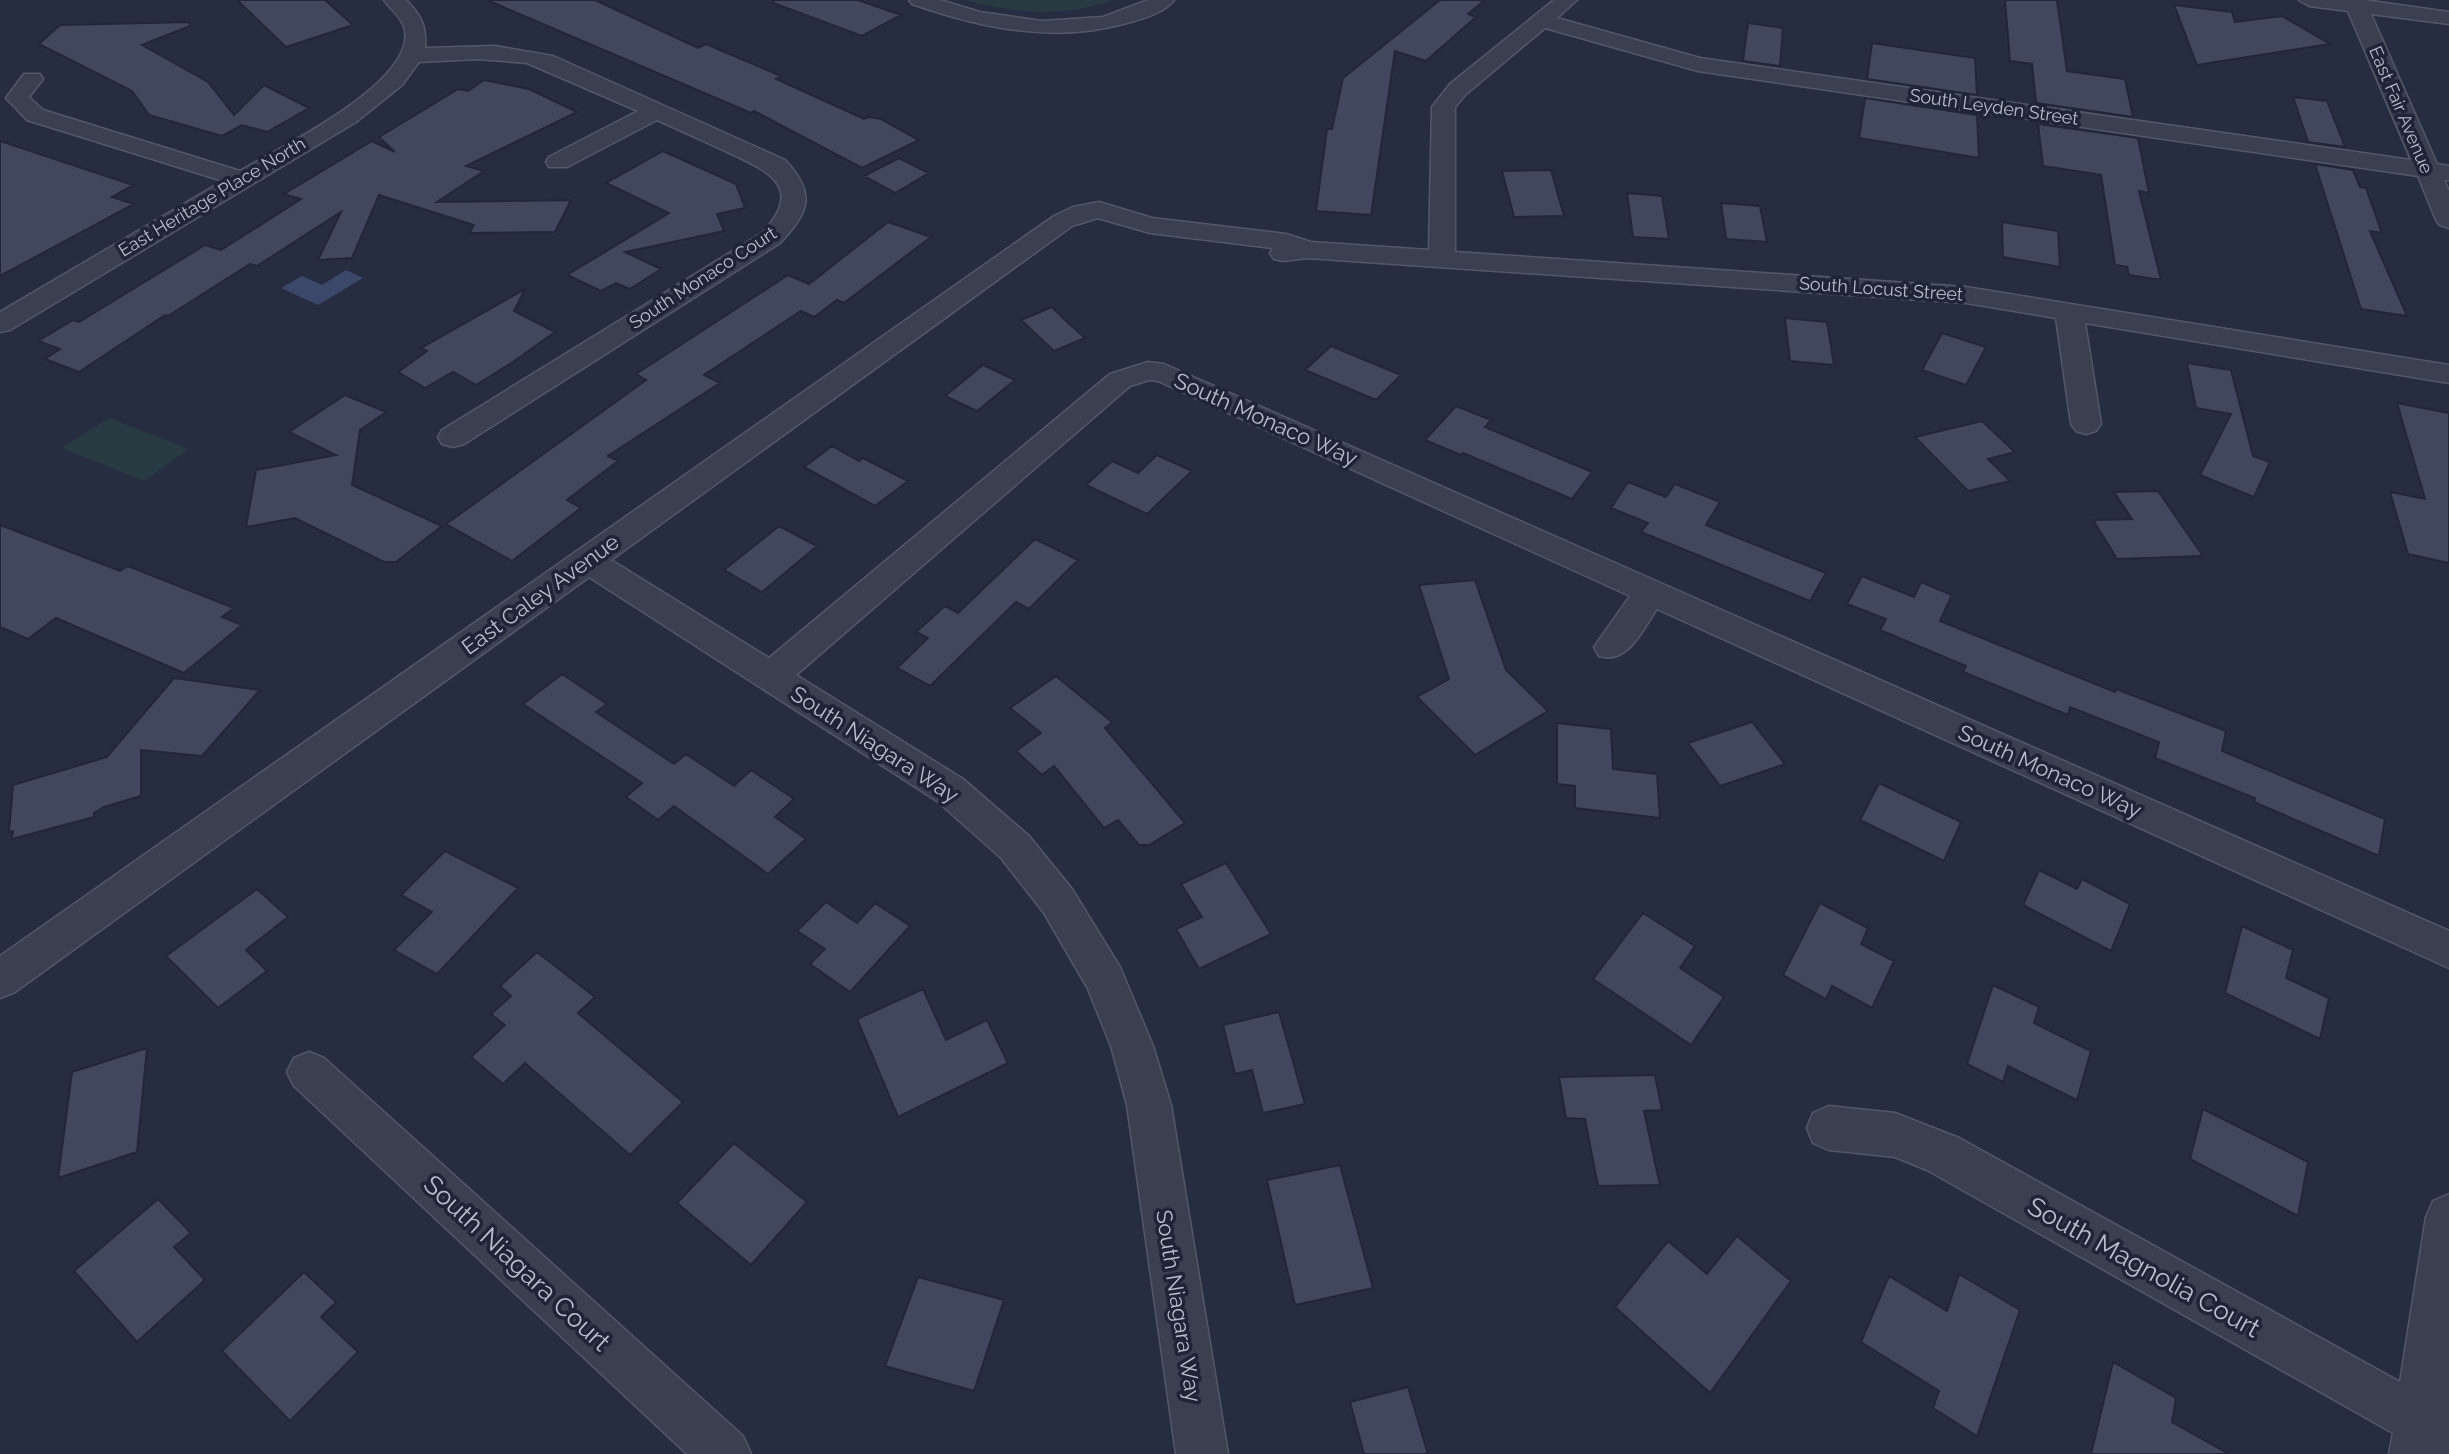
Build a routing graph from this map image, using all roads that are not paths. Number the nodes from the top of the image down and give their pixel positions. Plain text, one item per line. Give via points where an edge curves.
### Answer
1 (394, 0) edge
2 (919, 0) edge
3 (1164, 0) edge
4 (1567, 0) edge
5 (2309, 0) edge
6 (2355, 3) edge
7 (2449, 18) edge
8 (1543, 21) junction
9 (411, 56) junction
10 (32, 79) dead end
11 (658, 110) junction
12 (558, 162) dead end
13 (2438, 172) edge
14 (242, 179) junction
15 (1082, 212) joint
16 (2449, 220) edge
17 (1442, 259) junction
18 (2069, 310) junction
19 (0, 324) edge
20 (2449, 374) edge
21 (2086, 424) dead end
22 (453, 437) dead end
23 (587, 560) junction
24 (1651, 592) junction
25 (1611, 647) dead end
26 (771, 676) junction
27 (2449, 950) edge
28 (0, 979) edge
29 (309, 1072) dead end
30 (1829, 1128) dead end
31 (2449, 1217) edge
32 (2428, 1438) edge
33 (725, 1454) edge
34 (1202, 1454) edge

1 - 9 street via 413,22
2 - 3 street via 987,22 1045,27 1102,22
4 - 8 street
5 - 6 street
6 - 7 street
6 - 13 street, East Fair Avenue
8 - 13 street, South Leyden Street via 1698,64
8 - 17 street via 1458,89 1444,107
9 - 11 street, South Monaco Court via 491,51 525,55
9 - 14 street, East Heritage Place North via 398,76 363,107
10 - 14 street via 17,98 35,115
11 - 12 street
11 - 22 street, South Monaco Court via 776,165 794,188 790,215 771,238
13 - 16 street, East Fair Avenue
14 - 19 street, East Heritage Place North
15 - 17 street, South Locust Street via 1116,213 1150,225 1175,242 1218,252 1267,255 1307,250
15 - 23 street, East Caley Avenue
17 - 18 street, South Locust Street via 1966,295
18 - 20 street, South Locust Street
18 - 21 street
23 - 26 street, South Niagara Way
23 - 28 street, East Caley Avenue
24 - 25 street
24 - 26 street, South Monaco Way via 1164,373 1148,371 1120,380
24 - 27 street, South Monaco Way
26 - 34 street, South Niagara Way via 950,790 1015,847 1058,901 1105,980 1149,1105
29 - 33 street, South Niagara Court
30 - 32 street, South Magnolia Court via 1895,1135 1943,1154
31 - 32 street

